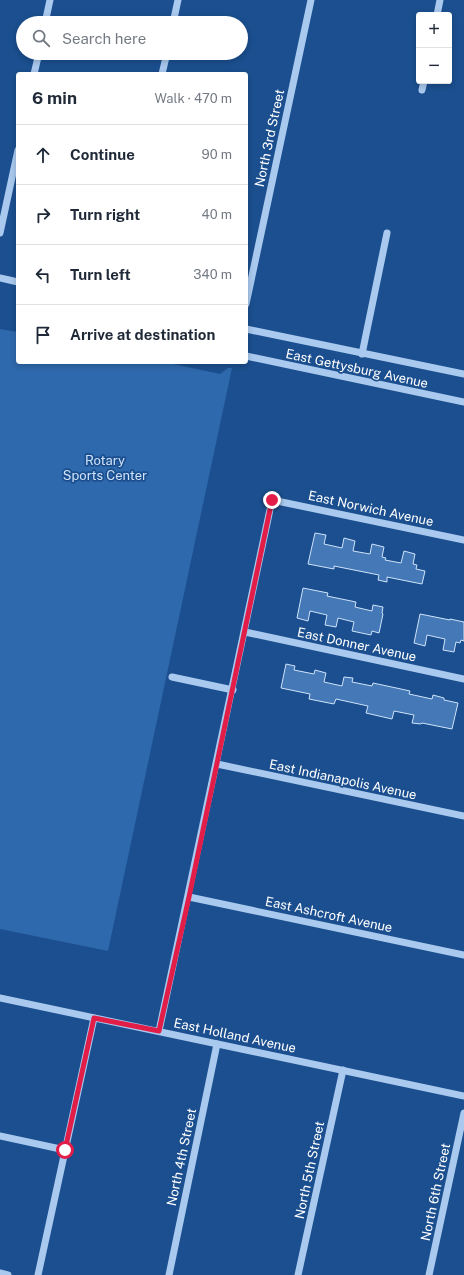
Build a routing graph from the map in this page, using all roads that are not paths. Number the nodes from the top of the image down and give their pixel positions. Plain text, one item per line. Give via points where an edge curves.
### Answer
1 (50, 0) edge
2 (178, 0) edge
3 (311, 0) edge
4 (440, 0) edge
5 (438, 12) edge
6 (47, 16) edge
7 (175, 16) edge
8 (37, 60) edge
9 (165, 60) edge
10 (34, 72) edge
11 (162, 72) edge
12 (423, 84) edge
13 (422, 90) dead end
14 (16, 159) edge
15 (387, 232) dead end
16 (0, 233) edge
17 (0, 278) edge
18 (16, 282) edge
19 (248, 295) edge
20 (248, 329) edge
21 (362, 354) junction
22 (248, 356) edge
23 (464, 374) edge
24 (464, 402) edge
25 (464, 540) edge
26 (245, 632) junction
27 (172, 677) dead end
28 (464, 679) edge
29 (232, 690) junction
30 (217, 764) junction
31 (464, 816) edge
32 (189, 897) junction
33 (464, 955) edge
34 (0, 998) edge
35 (94, 1018) junction
36 (159, 1031) junction
37 (217, 1044) junction
38 (343, 1070) junction
39 (464, 1096) edge
40 (464, 1114) edge
41 (0, 1136) edge
42 (65, 1150) junction
43 (0, 1273) edge
44 (8, 1275) edge
45 (38, 1275) edge
46 (169, 1275) edge
47 (298, 1275) edge
48 (429, 1275) edge

1 - 6 street
2 - 7 street
3 - 19 street, North 3rd Street
4 - 5 street
8 - 10 street
9 - 11 street
12 - 13 street
14 - 16 street
15 - 21 street
17 - 18 street
20 - 21 street, East Gettysburg Avenue
21 - 23 street, East Gettysburg Avenue
22 - 24 street, East Gettysburg Avenue
25 - 26 street, East Norwich Avenue via 272,500
26 - 28 street, East Donner Avenue
26 - 29 street
27 - 29 street
29 - 30 street
30 - 31 street, East Indianapolis Avenue
30 - 32 street
32 - 33 street, East Ashcroft Avenue
32 - 36 street
34 - 35 street, East Holland Avenue
35 - 36 street, East Holland Avenue
35 - 42 street
36 - 37 street, East Holland Avenue
37 - 38 street, East Holland Avenue
37 - 46 street, North 4th Street
38 - 39 street, East Holland Avenue
38 - 47 street, North 5th Street
40 - 48 street, North 6th Street
41 - 42 street
42 - 45 street
43 - 44 street

